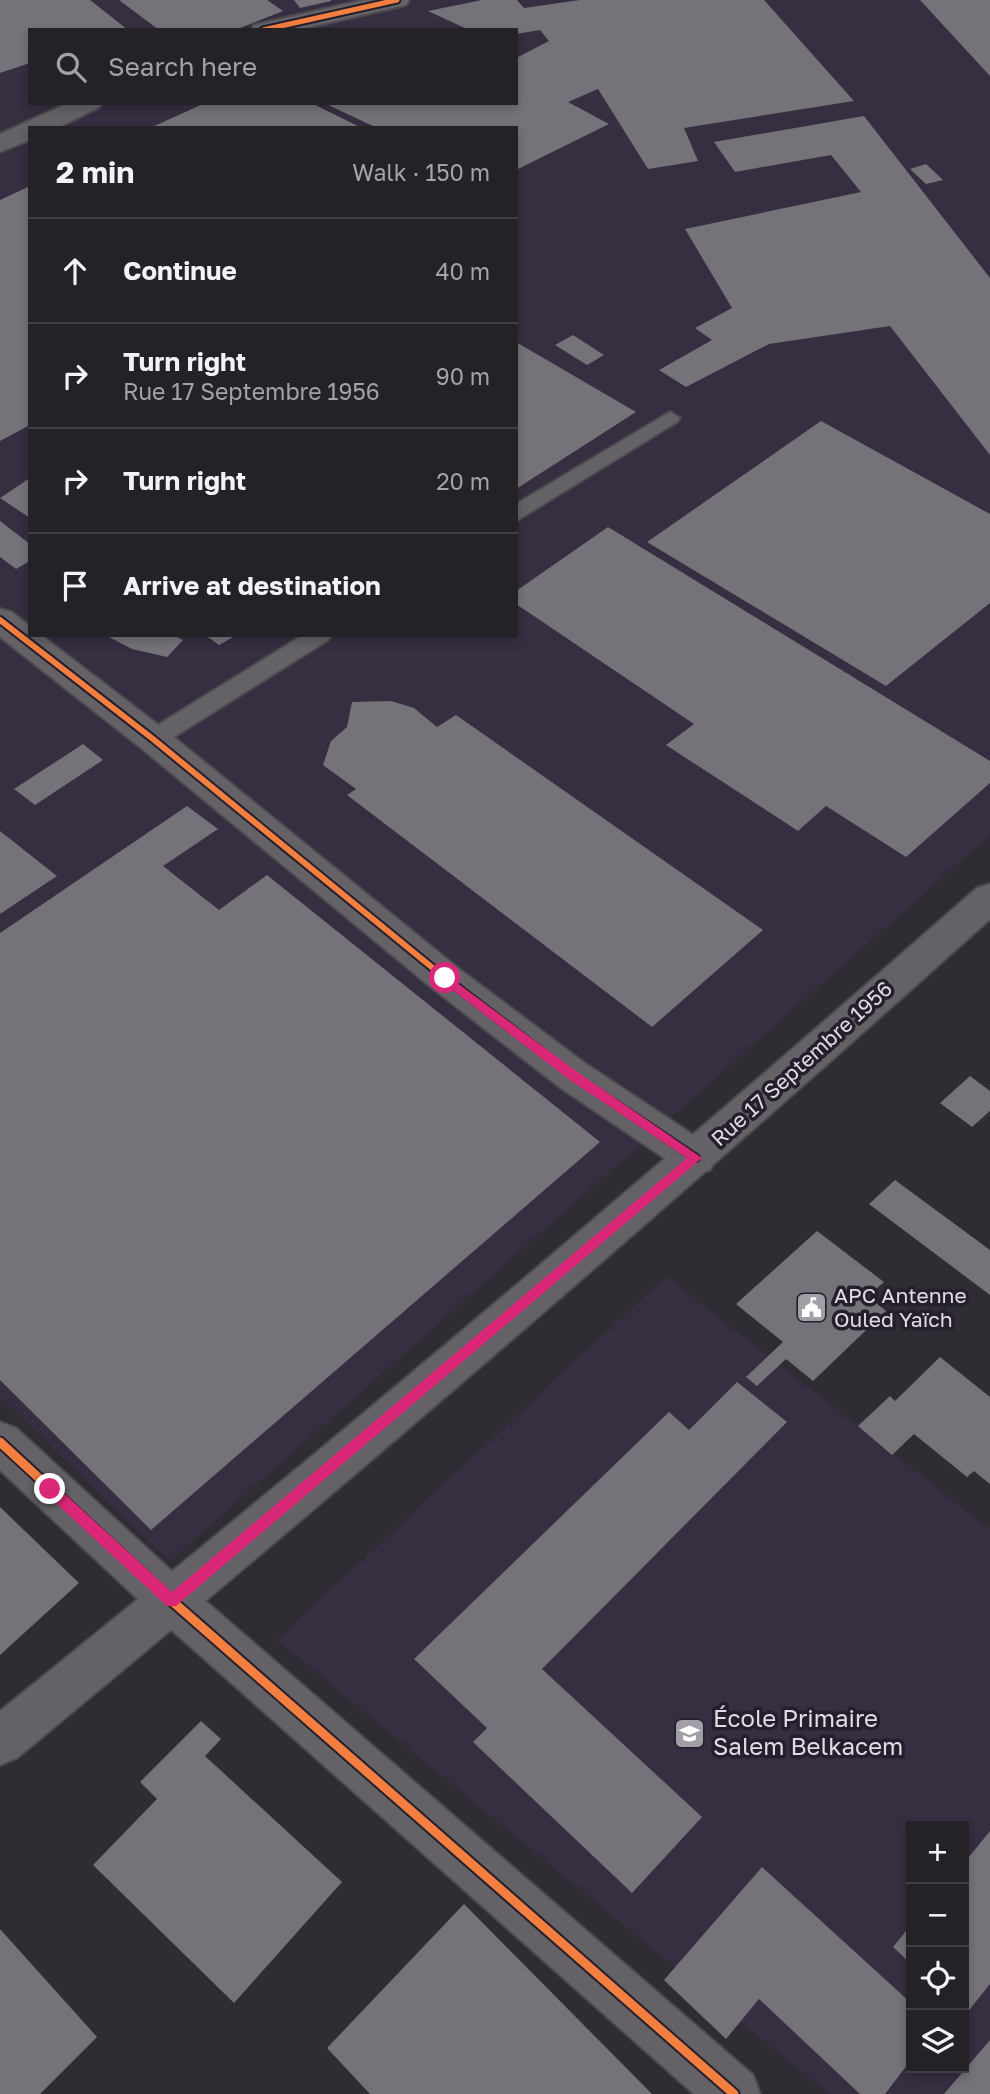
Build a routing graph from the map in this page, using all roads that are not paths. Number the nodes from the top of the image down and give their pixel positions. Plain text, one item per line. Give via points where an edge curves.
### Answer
1 (397, 0) edge
2 (272, 28) edge
3 (85, 105) edge
4 (39, 126) edge
5 (28, 131) edge
6 (0, 144) edge
7 (670, 418) dead end
8 (518, 512) edge
9 (0, 620) edge
10 (317, 637) edge
11 (153, 739) junction
12 (990, 898) edge
13 (696, 1158) junction
14 (0, 1442) edge
15 (172, 1601) junction
16 (0, 1741) edge
17 (734, 2094) edge

1 - 2 street
3 - 4 street
5 - 6 street
7 - 8 lane
9 - 11 street
10 - 11 lane
11 - 13 street via 445,978 572,1075
12 - 13 street, Rue 17 Septembre 1956
13 - 15 street, Rue 17 Septembre 1956
14 - 15 street
15 - 16 street, Rue 17 Septembre 1956
15 - 17 street

